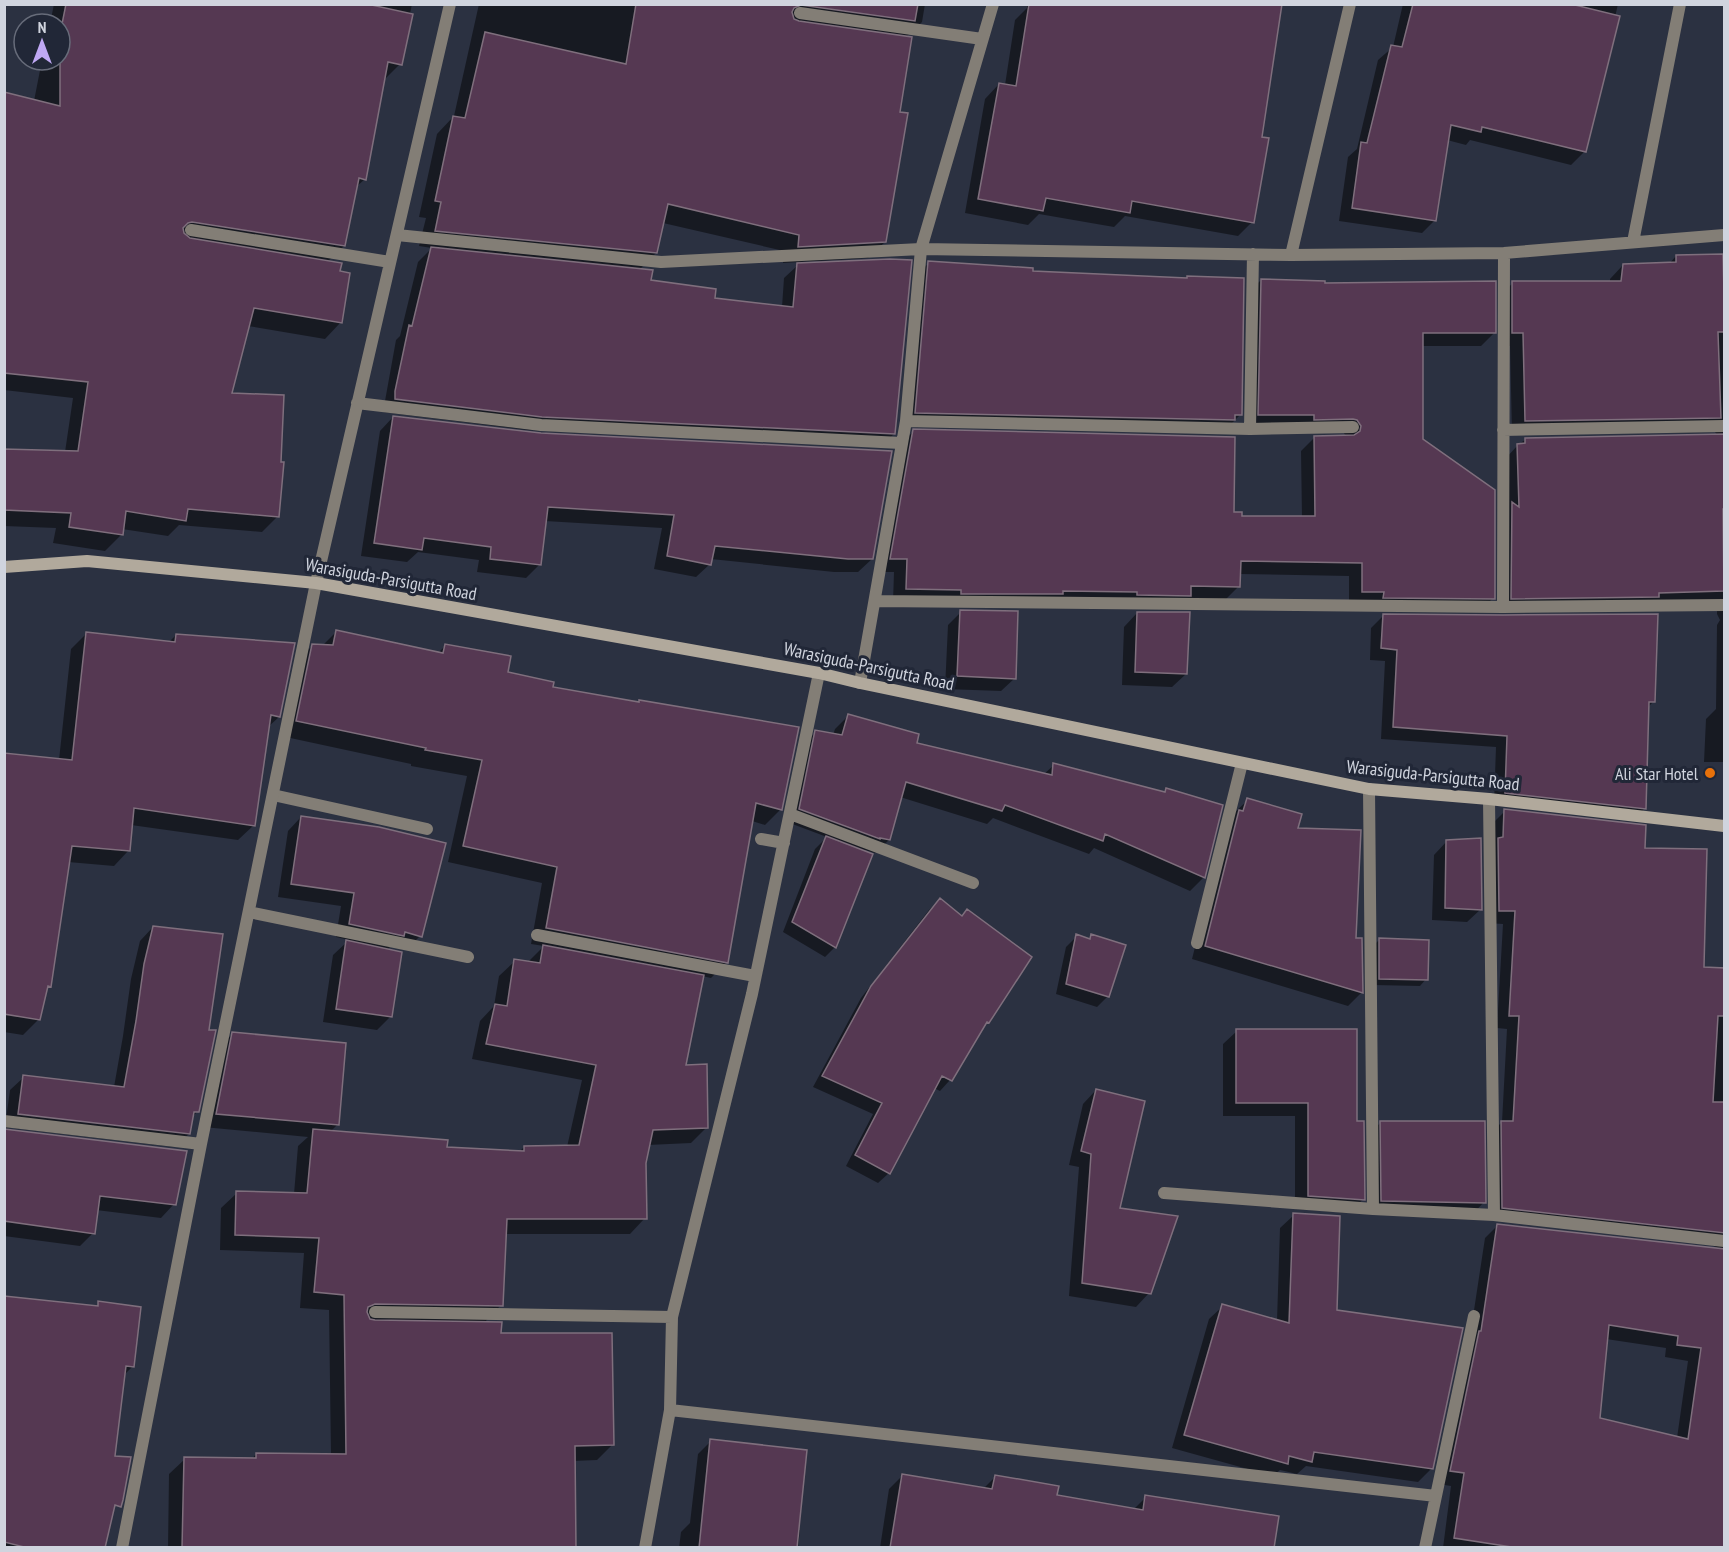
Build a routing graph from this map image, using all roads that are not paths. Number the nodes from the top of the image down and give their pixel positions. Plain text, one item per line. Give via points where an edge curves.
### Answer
1 (450, 4) edge
2 (993, 4) edge
3 (1350, 4) edge
4 (1680, 4) edge
5 (800, 13) dead end
6 (982, 39) junction
7 (190, 230) dead end
8 (397, 235) junction
9 (1725, 235) edge
10 (1633, 242) junction
11 (921, 249) junction
12 (1504, 253) junction
13 (1253, 254) junction
14 (1291, 255) junction
15 (390, 262) junction
16 (357, 403) junction
17 (906, 421) junction
18 (1725, 426) edge
19 (1353, 427) dead end
20 (1250, 429) junction
21 (1503, 430) junction
22 (901, 443) junction
23 (4, 567) edge
24 (316, 583) junction
25 (875, 601) junction
26 (1725, 605) edge
27 (1503, 607) junction
28 (819, 673) junction
29 (860, 683) junction
30 (1242, 763) junction
31 (1369, 789) junction
32 (273, 795) junction
33 (1489, 800) junction
34 (790, 814) junction
35 (1725, 826) edge
36 (427, 829) dead end
37 (761, 839) dead end
38 (784, 843) junction
39 (973, 883) dead end
40 (249, 912) junction
41 (537, 935) dead end
42 (1197, 943) dead end
43 (468, 957) dead end
44 (756, 976) junction
45 (4, 1121) edge
46 (201, 1144) junction
47 (1164, 1192) dead end
48 (1373, 1209) junction
49 (1494, 1215) junction
50 (1725, 1241) edge
51 (375, 1312) dead end
52 (1474, 1316) dead end
53 (672, 1317) junction
54 (670, 1410) junction
55 (1436, 1496) junction
56 (122, 1548) edge
57 (645, 1548) edge
58 (1425, 1548) edge

1 - 8 street
2 - 6 street
3 - 14 street
4 - 10 street
5 - 6 street
6 - 11 street
7 - 15 street
8 - 11 street via 661,262
8 - 15 street
9 - 10 street
10 - 12 street
11 - 13 street
11 - 17 street
12 - 14 street
12 - 21 street
13 - 14 street
13 - 20 street
15 - 16 street
16 - 22 street via 541,425
16 - 24 street
17 - 20 street
17 - 22 street
18 - 21 street
19 - 20 street
21 - 27 street
22 - 25 street
23 - 24 street, Warasiguda-Parsigutta Road via 87,561
24 - 28 street, Warasiguda-Parsigutta Road
24 - 32 street
25 - 27 street
25 - 29 street
26 - 27 street
28 - 29 street, Warasiguda-Parsigutta Road
28 - 34 street
29 - 30 street, Warasiguda-Parsigutta Road
30 - 31 street, Warasiguda-Parsigutta Road
30 - 42 street
31 - 33 street, Warasiguda-Parsigutta Road
31 - 48 street
32 - 36 street
32 - 40 street
33 - 35 street, Warasiguda-Parsigutta Road
33 - 49 street
34 - 38 street
34 - 39 street
37 - 38 street
38 - 44 street
40 - 43 street
40 - 46 street
41 - 44 street
44 - 53 street
45 - 46 street
46 - 56 street
47 - 48 street
48 - 49 street
49 - 50 street
51 - 53 street
52 - 55 street
53 - 54 street
54 - 55 street
54 - 57 street
55 - 58 street

